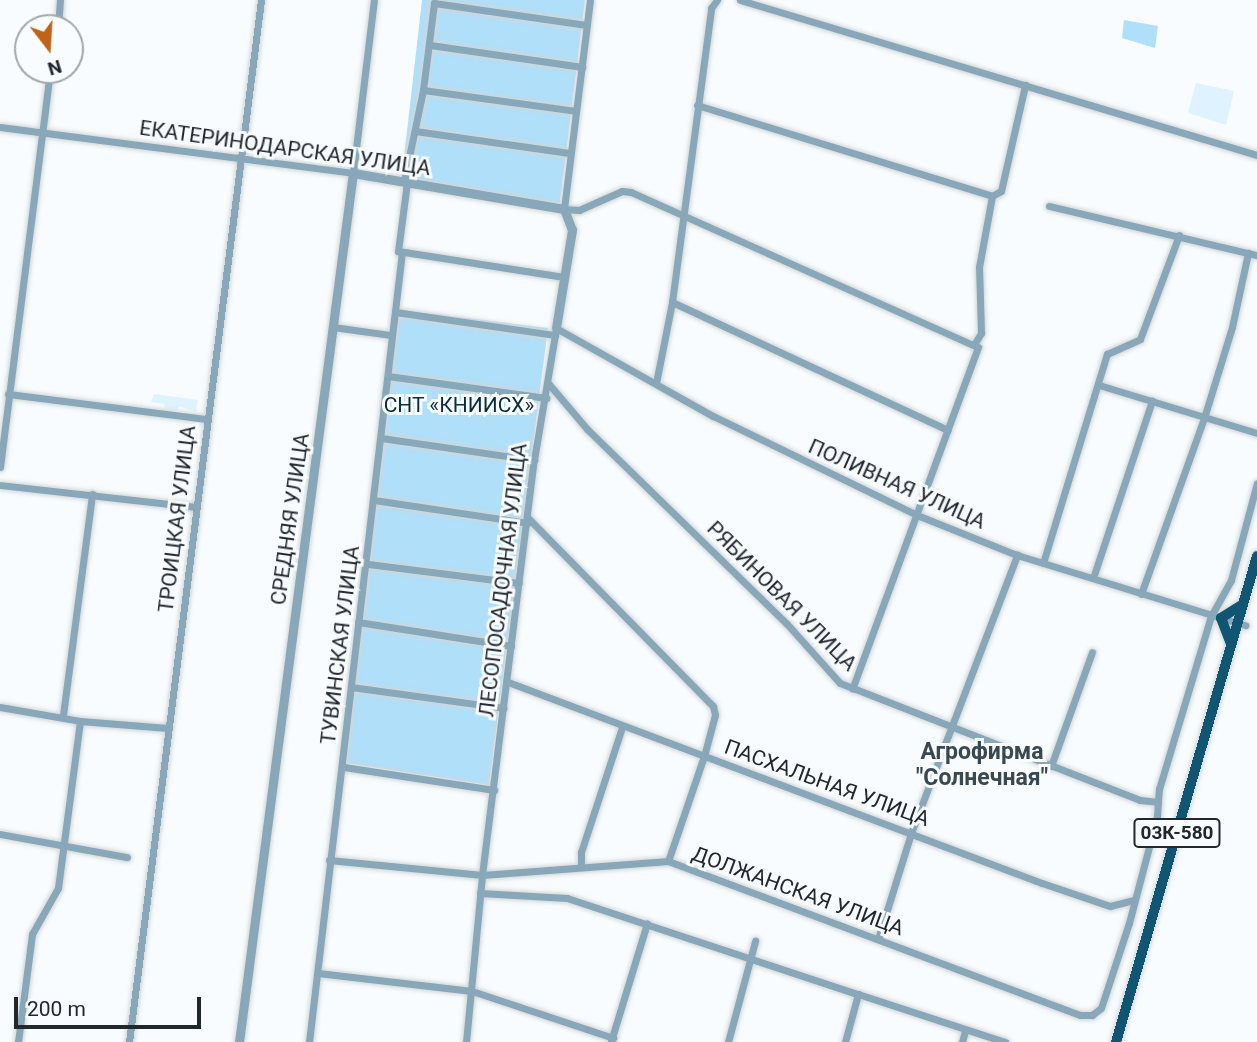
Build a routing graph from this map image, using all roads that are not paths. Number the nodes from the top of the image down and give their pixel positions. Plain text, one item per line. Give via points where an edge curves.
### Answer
1 (261, 0) edge
2 (374, 0) edge
3 (590, 0) edge
4 (717, 0) edge
5 (740, 0) edge
6 (586, 26) junction
7 (430, 45) junction
8 (582, 67) junction
9 (48, 84) edge
10 (1026, 85) junction
11 (423, 90) junction
12 (697, 105) junction
13 (576, 111) junction
14 (0, 127) edge
15 (415, 131) junction
16 (39, 133) junction
17 (569, 153) junction
18 (1257, 155) edge
19 (240, 158) junction
20 (353, 173) junction
21 (405, 182) junction
22 (992, 196) junction
23 (1049, 206) dead end
24 (564, 209) junction
25 (682, 212) junction
26 (1179, 234) junction
27 (400, 251) junction
28 (1248, 253) junction
29 (1257, 255) edge
30 (564, 277) junction
31 (672, 302) junction
32 (394, 313) junction
33 (333, 327) junction
34 (556, 331) junction
35 (391, 335) junction
36 (976, 345) junction
37 (388, 376) junction
38 (548, 383) junction
39 (656, 383) junction
40 (1099, 385) junction
41 (8, 394) junction
42 (546, 398) junction
43 (1152, 401) junction
44 (1204, 418) junction
45 (207, 419) junction
46 (948, 430) junction
47 (1257, 433) edge
48 (381, 438) junction
49 (534, 460) junction
50 (0, 467) edge
51 (1257, 482) edge
52 (0, 485) edge
53 (92, 494) junction
54 (374, 500) junction
55 (195, 507) junction
56 (917, 515) junction
57 (527, 520) junction
58 (1017, 555) junction
59 (1257, 556) edge
60 (1044, 563) junction
61 (368, 564) junction
62 (1093, 578) junction
63 (1257, 580) edge
64 (519, 583) junction
65 (1142, 594) junction
66 (1245, 600) junction
67 (1216, 617) junction
68 (358, 622) junction
69 (1242, 624) junction
70 (512, 646) junction
71 (1232, 647) junction
72 (1092, 652) dead end
73 (508, 682) junction
74 (351, 687) junction
75 (852, 689) junction
76 (0, 707) edge
77 (504, 708) junction
78 (63, 715) junction
79 (80, 721) junction
80 (622, 727) junction
81 (168, 728) junction
82 (953, 730) junction
83 (704, 756) junction
84 (1051, 766) junction
85 (344, 767) junction
86 (494, 790) junction
87 (1158, 802) junction
88 (911, 833) junction
89 (0, 834) edge
90 (65, 844) junction
91 (127, 857) dead end
92 (329, 860) junction
93 (668, 861) junction
94 (581, 867) junction
95 (482, 875) junction
96 (480, 893) junction
97 (1134, 900) junction
98 (648, 923) junction
99 (878, 939) junction
100 (755, 941) dead end
101 (753, 960) junction
102 (318, 973) junction
103 (472, 991) junction
104 (858, 994) junction
105 (965, 1031) junction
106 (612, 1040) edge
107 (18, 1042) edge
108 (129, 1042) edge
109 (239, 1042) edge
110 (309, 1042) edge
111 (466, 1042) edge
112 (728, 1042) edge
113 (845, 1042) edge
114 (962, 1042) edge
115 (1005, 1042) edge
116 (1116, 1042) edge
117 (1121, 1042) edge

1 - 19 street, ТРОИЦКАЯ УЛИЦА
2 - 20 street, СРЕДНЯЯ УЛИЦА
3 - 6 street, ЛЕСОПОСАДОЧНАЯ УЛИЦА
4 - 12 street via 711,8
5 - 10 street
6 - 7 street, ТУВИНСКАЯ УЛИЦА via 434,3
6 - 8 street, ЛЕСОПОСАДОЧНАЯ УЛИЦА
7 - 8 street
7 - 11 street, ТУВИНСКАЯ УЛИЦА
8 - 13 street, ЛЕСОПОСАДОЧНАЯ УЛИЦА
9 - 16 street
10 - 18 street
10 - 22 street via 1001,191
11 - 13 street
11 - 15 street, ТУВИНСКАЯ УЛИЦА
12 - 22 street
12 - 25 street
13 - 17 street, ЛЕСОПОСАДОЧНАЯ УЛИЦА
14 - 16 street, ЕКАТЕРИНОДАРСКАЯ УЛИЦА
15 - 17 street
15 - 21 street, ТУВИНСКАЯ УЛИЦА
16 - 19 street, ЕКАТЕРИНОДАРСКАЯ УЛИЦА
16 - 41 street
17 - 24 street, ЛЕСОПОСАДОЧНАЯ УЛИЦА
19 - 20 street, ЕКАТЕРИНОДАРСКАЯ УЛИЦА
19 - 45 street, ТРОИЦКАЯ УЛИЦА
20 - 21 street, ЕКАТЕРИНОДАРСКАЯ УЛИЦА
20 - 33 street, СРЕДНЯЯ УЛИЦА
21 - 24 street, ЕКАТЕРИНОДАРСКАЯ УЛИЦА
21 - 27 street, ТУВИНСКАЯ УЛИЦА
22 - 36 street via 979,267 981,333
23 - 26 street
24 - 25 street via 579,210 622,191
24 - 30 street, ЛЕСОПОСАДОЧНАЯ УЛИЦА via 572,230
25 - 31 street
25 - 36 street via 798,270
26 - 28 street
26 - 40 street via 1140,339 1107,354
27 - 30 street
27 - 32 street, ТУВИНСКАЯ УЛИЦА
28 - 29 street
28 - 44 street via 1232,327
30 - 34 street, ЛЕСОПОСАДОЧНАЯ УЛИЦА
31 - 39 street
31 - 46 street
32 - 34 street
32 - 35 street, ТУВИНСКАЯ УЛИЦА
33 - 35 street
33 - 109 street, СРЕДНЯЯ УЛИЦА
34 - 38 street, ЛЕСОПОСАДОЧНАЯ УЛИЦА
34 - 39 street, ПОЛИВНАЯ УЛИЦА
35 - 37 street, ТУВИНСКАЯ УЛИЦА
36 - 46 street
37 - 42 street
37 - 48 street, ТУВИНСКАЯ УЛИЦА
38 - 42 street, ЛЕСОПОСАДОЧНАЯ УЛИЦА
38 - 75 street, РЯБИНОВАЯ УЛИЦА via 581,422 787,624 840,683
39 - 56 street, ПОЛИВНАЯ УЛИЦА via 781,452
40 - 43 street
40 - 60 street
41 - 45 street
41 - 50 street
42 - 49 street, ЛЕСОПОСАДОЧНАЯ УЛИЦА
43 - 44 street
43 - 62 street
44 - 47 street
44 - 65 street
45 - 55 street, ТРОИЦКАЯ УЛИЦА
46 - 56 street
48 - 49 street
48 - 54 street, ТУВИНСКАЯ УЛИЦА
49 - 57 street, ЛЕСОПОСАДОЧНАЯ УЛИЦА
51 - 67 street via 1231,580
52 - 53 street
53 - 55 street
53 - 78 street
54 - 57 street
54 - 61 street, ТУВИНСКАЯ УЛИЦА
55 - 81 street, ТРОИЦКАЯ УЛИЦА
56 - 58 street, ПОЛИВНАЯ УЛИЦА
56 - 75 street
57 - 64 street, ЛЕСОПОСАДОЧНАЯ УЛИЦА
57 - 83 street via 713,706 716,715
58 - 60 street, ПОЛИВНАЯ УЛИЦА
58 - 82 street
59 - 66 highway, 03К-580
60 - 62 street, ПОЛИВНАЯ УЛИЦА
61 - 64 street
61 - 68 street, ТУВИНСКАЯ УЛИЦА
62 - 65 street, ПОЛИВНАЯ УЛИЦА
63 - 69 highway, 03К-580
64 - 70 street, ЛЕСОПОСАДОЧНАЯ УЛИЦА
65 - 67 street, ПОЛИВНАЯ УЛИЦА
66 - 67 highway via 1238,611
66 - 69 highway, 03К-580
67 - 69 street, ПОЛИВНАЯ УЛИЦА
67 - 71 highway via 1230,631
67 - 87 street
68 - 70 street
68 - 74 street, ТУВИНСКАЯ УЛИЦА
69 - 71 highway, 03К-580
69 - 117 highway, 03К-580
70 - 73 street, ЛЕСОПОСАДОЧНАЯ УЛИЦА
71 - 116 highway, 03К-580
72 - 84 street
73 - 77 street, ЛЕСОПОСАДОЧНАЯ УЛИЦА
73 - 80 street, ПАСХАЛЬНАЯ УЛИЦА
74 - 77 street
74 - 85 street, ТУВИНСКАЯ УЛИЦА
75 - 82 street, РЯБИНОВАЯ УЛИЦА
76 - 78 street
77 - 86 street, ЛЕСОПОСАДОЧНАЯ УЛИЦА
78 - 79 street
79 - 81 street
79 - 90 street
80 - 83 street, ПАСХАЛЬНАЯ УЛИЦА
80 - 94 street via 581,852
81 - 108 street, ТРОИЦКАЯ УЛИЦА
82 - 84 street, РЯБИНОВАЯ УЛИЦА
82 - 88 street
83 - 88 street, ПАСХАЛЬНАЯ УЛИЦА
83 - 93 street
84 - 87 street, РЯБИНОВАЯ УЛИЦА via 1140,800
85 - 86 street
85 - 92 street, ТУВИНСКАЯ УЛИЦА
86 - 95 street, ЛЕСОПОСАДОЧНАЯ УЛИЦА
87 - 97 street
88 - 97 street, ПАСХАЛЬНАЯ УЛИЦА via 1110,906
88 - 99 street
89 - 90 street
90 - 91 street
90 - 107 street via 58,888 32,934
92 - 95 street, ДОЛЖАНСКАЯ УЛИЦА
92 - 102 street, ТУВИНСКАЯ УЛИЦА
93 - 94 street, ДОЛЖАНСКАЯ УЛИЦА
93 - 99 street, ДОЛЖАНСКАЯ УЛИЦА
94 - 95 street, ДОЛЖАНСКАЯ УЛИЦА
95 - 96 street, ЛЕСОПОСАДОЧНАЯ УЛИЦА
96 - 98 street via 567,898
96 - 103 street, ЛЕСОПОСАДОЧНАЯ УЛИЦА
97 - 99 street, ДОЛЖАНСКАЯ УЛИЦА via 1101,1008 1092,1015 1080,1015
98 - 101 street
98 - 106 street
100 - 101 street
101 - 104 street
101 - 112 street
102 - 103 street
102 - 110 street, ТУВИНСКАЯ УЛИЦА
103 - 106 street
103 - 111 street, ЛЕСОПОСАДОЧНАЯ УЛИЦА
104 - 105 street
104 - 113 street
105 - 114 street
105 - 115 street

